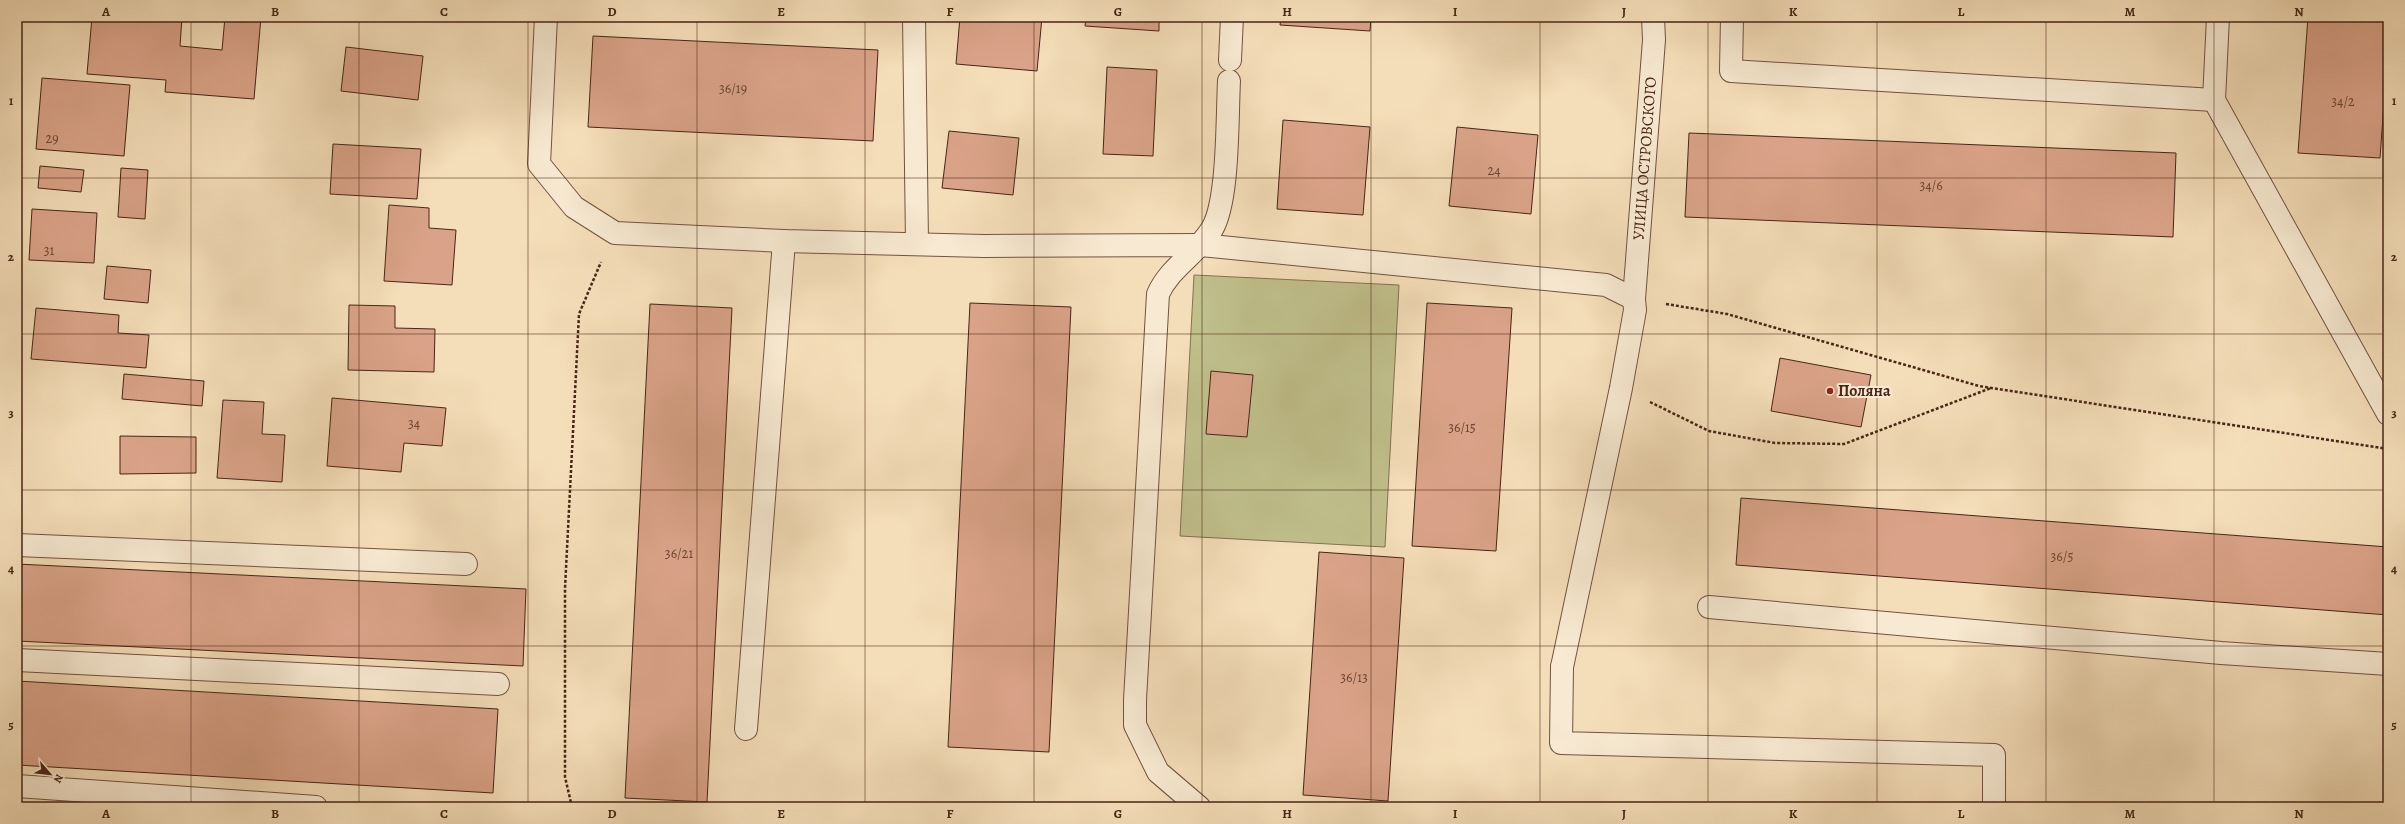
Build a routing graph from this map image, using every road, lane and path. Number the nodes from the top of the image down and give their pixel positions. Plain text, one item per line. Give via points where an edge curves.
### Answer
1 (546, 17) edge
2 (914, 17) edge
3 (1232, 17) edge
4 (1653, 17) edge
5 (1732, 17) edge
6 (2218, 17) edge
7 (1230, 60) dead end
8 (1229, 82) dead end
9 (2214, 100) junction
10 (615, 233) junction
11 (784, 241) junction
12 (917, 243) junction
13 (1201, 245) junction
14 (1634, 299) junction
15 (1621, 388) junction
16 (1991, 388) junction
17 (2388, 414) edge
18 (2388, 449) edge
19 (17, 545) edge
20 (466, 564) dead end
21 (1709, 607) dead end
22 (17, 660) edge
23 (2388, 664) edge
24 (498, 684) dead end
25 (746, 729) dead end
26 (17, 786) edge
27 (316, 807) edge
28 (572, 807) edge
29 (1199, 807) edge
30 (1994, 807) edge

1 - 10 street via 539,164 574,207
2 - 12 street
3 - 7 street
4 - 14 street, УЛИЦА ОСТРОВСКОГО via 1654,40
5 - 9 street via 1731,71
6 - 9 street
8 - 13 street via 1220,206 1213,228
9 - 17 street
10 - 11 street
10 - 28 path via 594,275 579,314 565,588 566,776
11 - 12 street
11 - 25 street
12 - 13 street via 984,246
13 - 14 street via 1606,284
13 - 29 street via 1174,268 1158,294 1134,700 1135,725 1158,772
14 - 15 street, УЛИЦА ОСТРОВСКОГО via 1635,310
14 - 16 path via 1727,314
15 - 16 path via 1709,431 1775,443 1844,444
15 - 30 street, УЛИЦА ОСТРОВСКОГО via 1562,667 1561,743 1994,755
16 - 18 path
19 - 20 street
21 - 23 street via 2221,653
22 - 24 street
26 - 27 street

